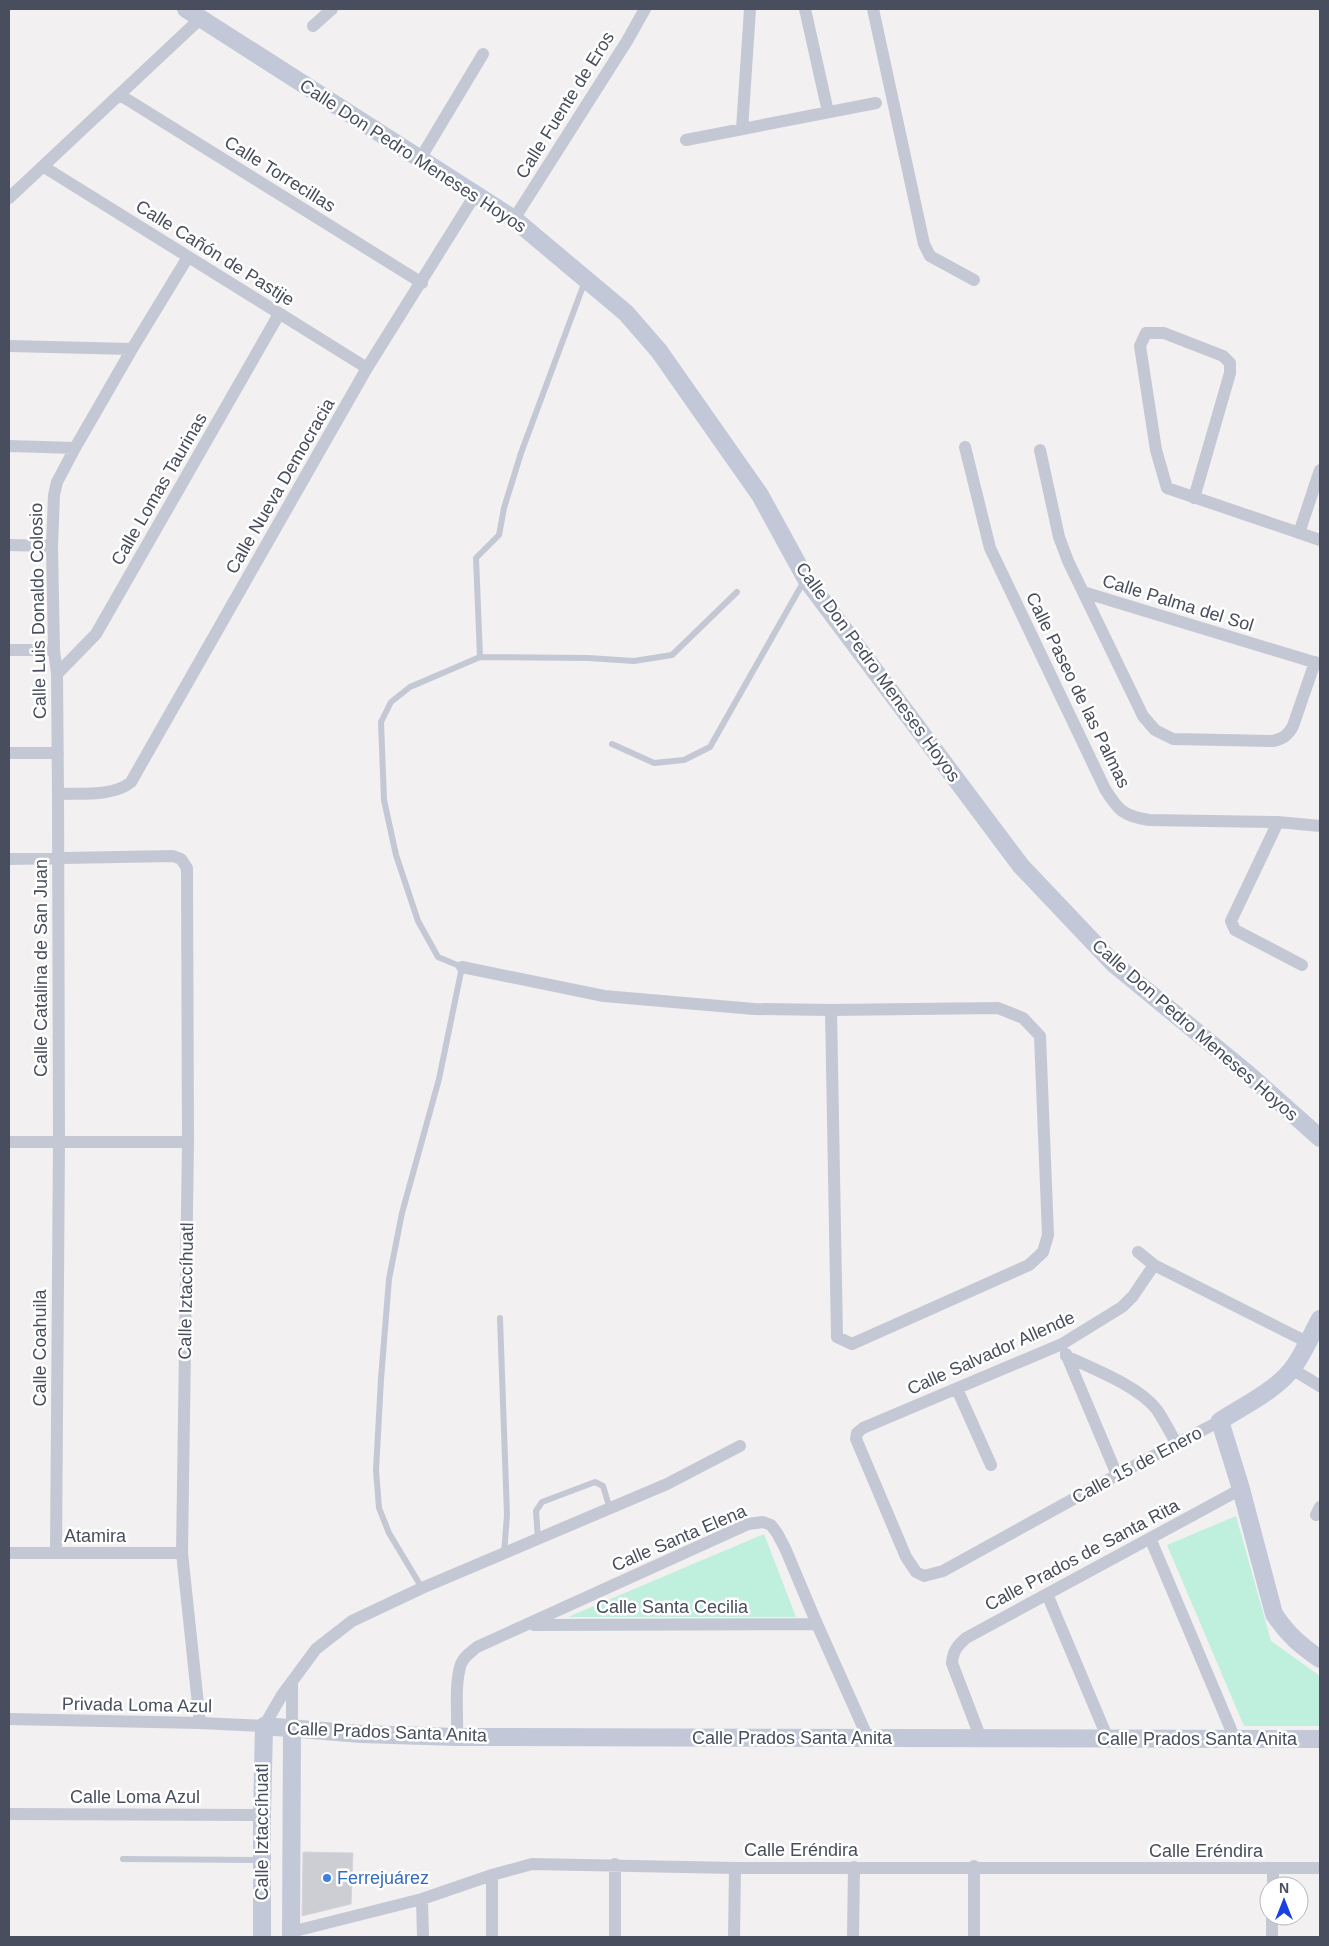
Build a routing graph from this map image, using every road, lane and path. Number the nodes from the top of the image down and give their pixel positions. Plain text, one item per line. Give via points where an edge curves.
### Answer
1 (186, 9) edge
2 (332, 9) edge
3 (645, 9) edge
4 (750, 9) edge
5 (805, 9) edge
6 (874, 9) edge
7 (201, 18) junction
8 (313, 26) dead end
9 (483, 54) dead end
10 (120, 95) junction
11 (876, 103) dead end
12 (828, 112) junction
13 (742, 129) junction
14 (686, 140) dead end
15 (420, 159) junction
16 (44, 167) junction
17 (475, 195) junction
18 (9, 198) edge
19 (514, 219) junction
20 (188, 257) junction
21 (586, 280) junction
22 (974, 280) dead end
23 (422, 283) junction
24 (279, 314) junction
25 (9, 346) edge
26 (132, 349) junction
27 (367, 368) junction
28 (9, 446) edge
29 (965, 447) dead end
30 (75, 448) junction
31 (1040, 450) dead end
32 (1320, 470) edge
33 (1194, 498) junction
34 (1299, 533) junction
35 (1320, 540) edge
36 (9, 545) edge
37 (52, 546) junction
38 (806, 579) junction
39 (737, 592) dead end
40 (1083, 592) junction
41 (9, 650) edge
42 (54, 650) junction
43 (480, 656) junction
44 (1317, 663) edge
45 (57, 674) junction
46 (612, 744) dead end
47 (9, 753) edge
48 (58, 753) junction
49 (58, 794) junction
50 (1278, 822) junction
51 (1320, 826) edge
52 (58, 858) junction
53 (9, 859) edge
54 (1302, 965) dead end
55 (462, 967) junction
56 (830, 1010) junction
57 (1320, 1138) edge
58 (9, 1142) edge
59 (59, 1142) junction
60 (188, 1142) junction
61 (1138, 1252) dead end
62 (1154, 1265) junction
63 (500, 1318) dead end
64 (1320, 1319) edge
65 (1307, 1342) junction
66 (1064, 1350) junction
67 (1292, 1369) junction
68 (1320, 1386) edge
69 (957, 1388) junction
70 (1220, 1421) junction
71 (1177, 1444) junction
72 (740, 1446) dead end
73 (991, 1465) dead end
74 (1116, 1475) junction
75 (1241, 1489) junction
76 (610, 1509) junction
77 (1150, 1538) junction
78 (538, 1540) junction
79 (9, 1553) edge
80 (182, 1553) junction
81 (56, 1554) junction
82 (504, 1554) junction
83 (924, 1576) joint
84 (422, 1588) junction
85 (1047, 1594) junction
86 (817, 1624) junction
87 (528, 1625) junction
88 (1320, 1659) edge
89 (292, 1682) junction
90 (9, 1719) edge
91 (200, 1723) junction
92 (264, 1726) junction
93 (292, 1729) junction
94 (457, 1737) junction
95 (868, 1738) junction
96 (981, 1739) junction
97 (1108, 1739) junction
98 (1235, 1739) junction
99 (1320, 1739) edge
100 (9, 1814) edge
101 (262, 1815) junction
102 (124, 1859) dead end
103 (262, 1860) junction
104 (615, 1864) junction
105 (974, 1866) junction
106 (735, 1868) junction
107 (854, 1868) junction
108 (1273, 1868) junction
109 (1320, 1868) edge
110 (492, 1875) junction
111 (1273, 1876) edge
112 (422, 1899) junction
113 (291, 1934) edge
114 (262, 1937) edge
115 (423, 1937) edge
116 (492, 1937) edge
117 (614, 1937) edge
118 (734, 1937) edge
119 (853, 1937) edge
120 (974, 1937) edge

1 - 7 street, Calle Don Pedro Meneses Hoyos
2 - 8 street
3 - 19 street, Calle Fuente de Eros
4 - 13 street
5 - 12 street
6 - 22 street via 924,244 930,256
7 - 10 street
7 - 15 street, Calle Don Pedro Meneses Hoyos
9 - 15 street
10 - 16 street
10 - 23 street, Calle Torrecillas
11 - 12 street
12 - 13 street
13 - 14 street
15 - 17 street, Calle Don Pedro Meneses Hoyos
16 - 18 street
16 - 20 street, Calle Cañón de Pastije
17 - 19 street, Calle Don Pedro Meneses Hoyos
17 - 23 street, Calle Nueva Democracia
19 - 21 street, Calle Don Pedro Meneses Hoyos
20 - 24 street, Calle Cañón de Pastije
20 - 26 street, Calle Luis Donaldo Colosio
21 - 38 street, Calle Don Pedro Meneses Hoyos via 626,313 659,351 760,495
21 - 43 lane via 521,453 499,535 476,558
23 - 27 street, Calle Nueva Democracia
24 - 27 street, Calle Cañón de Pastije
24 - 45 street, Calle Lomas Taurinas via 96,634
25 - 26 street
26 - 30 street, Calle Luis Donaldo Colosio
27 - 49 street, Calle Nueva Democracia via 131,782 114,791
28 - 30 street
29 - 50 street, Calle Paseo de las Palmas via 990,548 1104,789 1116,808 1134,818 1155,821
30 - 37 street, Calle Luis Donaldo Colosio via 57,482
31 - 40 street, Calle Palma del Sol via 1059,537
32 - 34 street
33 - 33 street via 1167,488 1156,450 1140,346 1146,333 1164,333 1223,356 1230,362 1230,372
33 - 34 street
34 - 35 street
36 - 37 street
37 - 42 street, Calle Luis Donaldo Colosio
38 - 46 lane via 710,747 684,760 654,763
38 - 57 street, Calle Don Pedro Meneses Hoyos via 1021,866 1114,964
39 - 43 lane via 672,655 634,661
40 - 44 street, Calle Palma del Sol
40 - 44 street via 1143,716 1155,730 1173,739 1282,739 1293,726
41 - 42 street
42 - 45 street, Calle Luis Donaldo Colosio
43 - 55 lane via 410,687 392,702 381,722 384,800 396,855 418,921 438,956
45 - 48 street, Calle Luis Donaldo Colosio
47 - 48 street
48 - 49 street, Calle Luis Donaldo Colosio
49 - 52 street, Calle Catalina de San Juan
50 - 51 street, Calle Paseo de las Palmas
50 - 54 street via 1231,926
52 - 53 street
52 - 59 street, Calle Catalina de San Juan
52 - 60 street, Calle Iztaccíhuatl via 173,856 187,868
55 - 56 street via 604,996 754,1008
55 - 84 lane via 439,1079 402,1213 389,1279 381,1379 376,1470 379,1508 389,1533
56 - 56 street via 836,1336 852,1344 1029,1265 1044,1252 1048,1236 1040,1036 1023,1018 998,1008
58 - 59 street
59 - 60 street
59 - 81 street, Calle Coahuila
60 - 80 street, Calle Iztaccíhuatl
61 - 62 street
62 - 65 street
62 - 66 street, Calle Salvador Allende via 1122,1307
63 - 82 lane via 507,1500
64 - 65 street, Calle 15 de Enero
65 - 67 street, Calle 15 de Enero
66 - 69 street, Calle Salvador Allende
66 - 71 street via 1141,1396 1156,1409
66 - 74 street
67 - 68 street
67 - 70 street, Calle 15 de Enero via 1281,1381
69 - 73 street
69 - 83 street, Calle Salvador Allende via 857,1433 856,1439 906,1557 916,1572
70 - 71 street, Calle 15 de Enero
70 - 75 street
71 - 74 street, Calle 15 de Enero
72 - 76 street
74 - 83 street, Calle 15 de Enero via 944,1571
75 - 77 street, Calle Prados de Santa Rita
75 - 88 street via 1274,1614 1300,1645
76 - 78 street
76 - 78 lane via 603,1486 596,1482 542,1502 536,1511
77 - 85 street, Calle Prados de Santa Rita
77 - 98 street
78 - 82 street
79 - 81 street, Atamira
80 - 81 street, Atamira
80 - 91 street, Calle Iztaccíhuatl
82 - 84 street
84 - 89 street via 352,1621 316,1649
85 - 96 street, Calle Prados de Santa Rita via 966,1638 953,1654 952,1663
85 - 97 street
86 - 87 street, Calle Santa Cecilia
86 - 87 street, Calle Santa Elena via 785,1548 771,1525 763,1522 748,1524
86 - 95 street, Calle Santa Elena
87 - 94 street, Calle Santa Elena via 467,1654 458,1679
89 - 92 street
89 - 93 street
90 - 91 street, Privada Loma Azul
91 - 92 street, Privada Loma Azul
92 - 93 street, Calle Prados Santa Anita
92 - 101 street, Calle Iztaccíhuatl
93 - 94 street, Calle Prados Santa Anita
93 - 113 street, Calle Iztaccíhuatl
94 - 95 street, Calle Prados Santa Anita
95 - 96 street, Calle Prados Santa Anita
96 - 97 street, Calle Prados Santa Anita
97 - 98 street, Calle Prados Santa Anita
98 - 99 street, Calle Prados Santa Anita
100 - 101 street, Calle Loma Azul
101 - 103 street, Calle Iztaccíhuatl
102 - 103 lane
103 - 114 street, Calle Iztaccíhuatl
104 - 106 street, Calle Eréndira
104 - 110 street, Calle Eréndira via 532,1864
104 - 117 street
105 - 107 street, Calle Eréndira
105 - 108 street, Calle Eréndira
105 - 120 street
106 - 107 street, Calle Eréndira
106 - 118 street
107 - 119 street
108 - 109 street, Calle Eréndira
108 - 111 street
110 - 112 street, Calle Eréndira
110 - 116 street
112 - 113 street, Calle Eréndira
112 - 115 street

